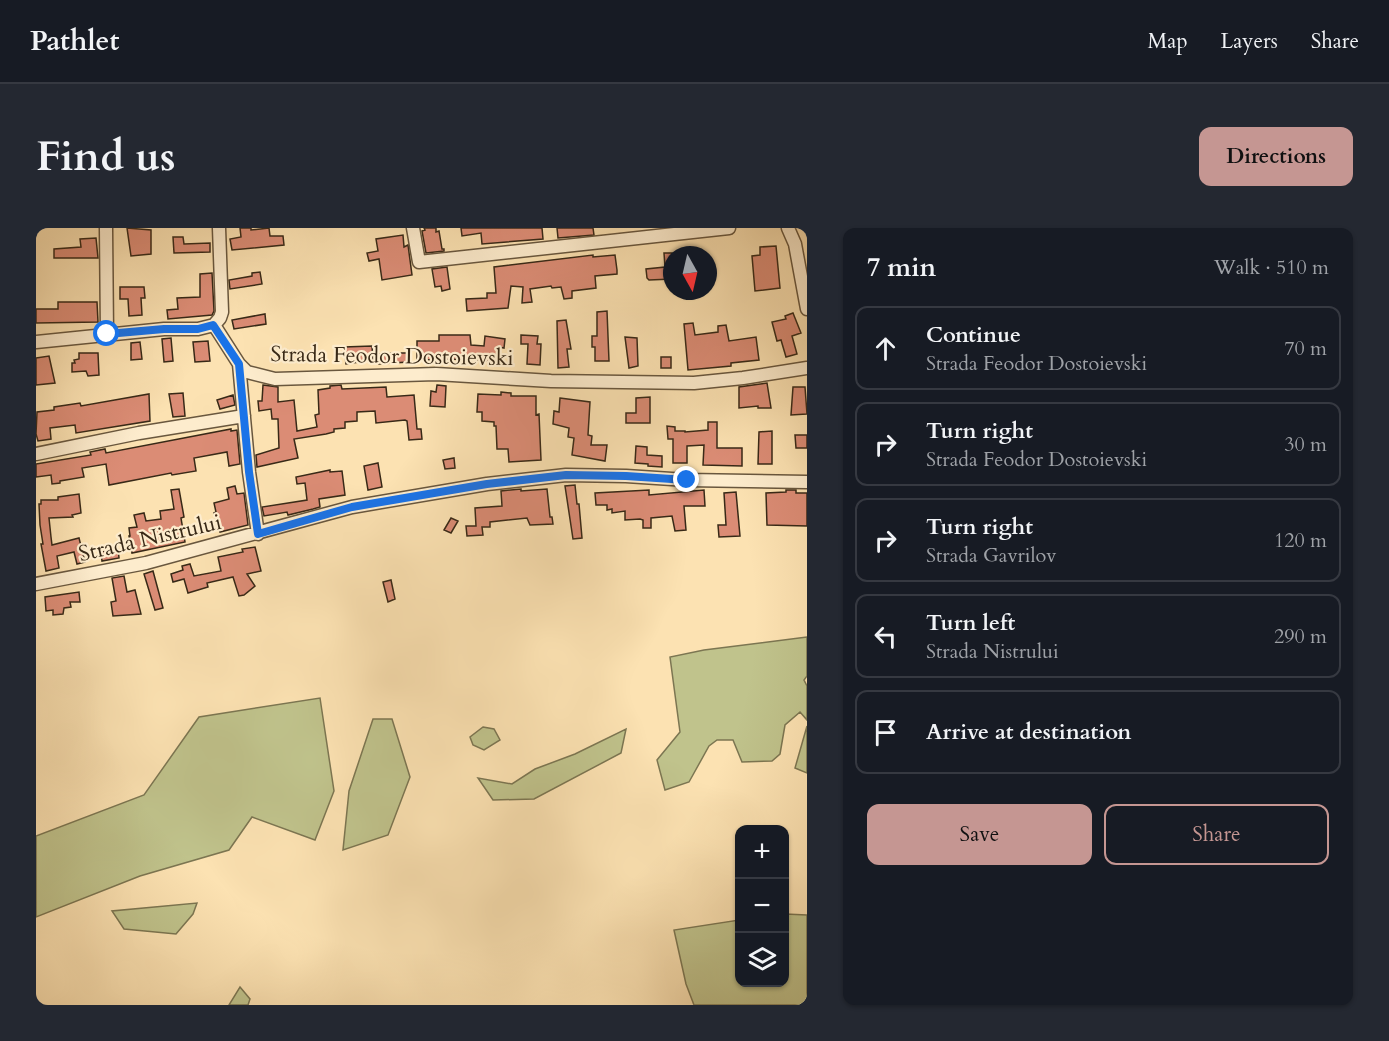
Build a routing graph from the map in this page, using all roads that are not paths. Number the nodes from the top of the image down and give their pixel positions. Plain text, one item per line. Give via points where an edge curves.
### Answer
1 (106, 228) edge
2 (219, 228) edge
3 (413, 228) edge
4 (729, 228) edge
5 (788, 228) edge
6 (807, 309) edge
7 (213, 325) junction
8 (107, 334) junction
9 (36, 342) edge
10 (239, 364) junction
11 (807, 368) edge
12 (244, 416) junction
13 (36, 454) edge
14 (807, 482) edge
15 (258, 534) junction
16 (36, 584) edge

1 - 8 street
2 - 7 street via 222,312
3 - 4 street via 419,262
5 - 6 street via 795,244
7 - 8 street
7 - 10 street, Strada Feodor Dostoievski
8 - 9 street
10 - 11 street, Strada Feodor Dostoievski via 247,372 275,378 436,374 551,381 670,382 743,378
10 - 12 street
12 - 13 street
12 - 15 street
14 - 15 street, Strada Nistrului via 566,475 399,498
15 - 16 street, Strada Nistrului via 146,563

